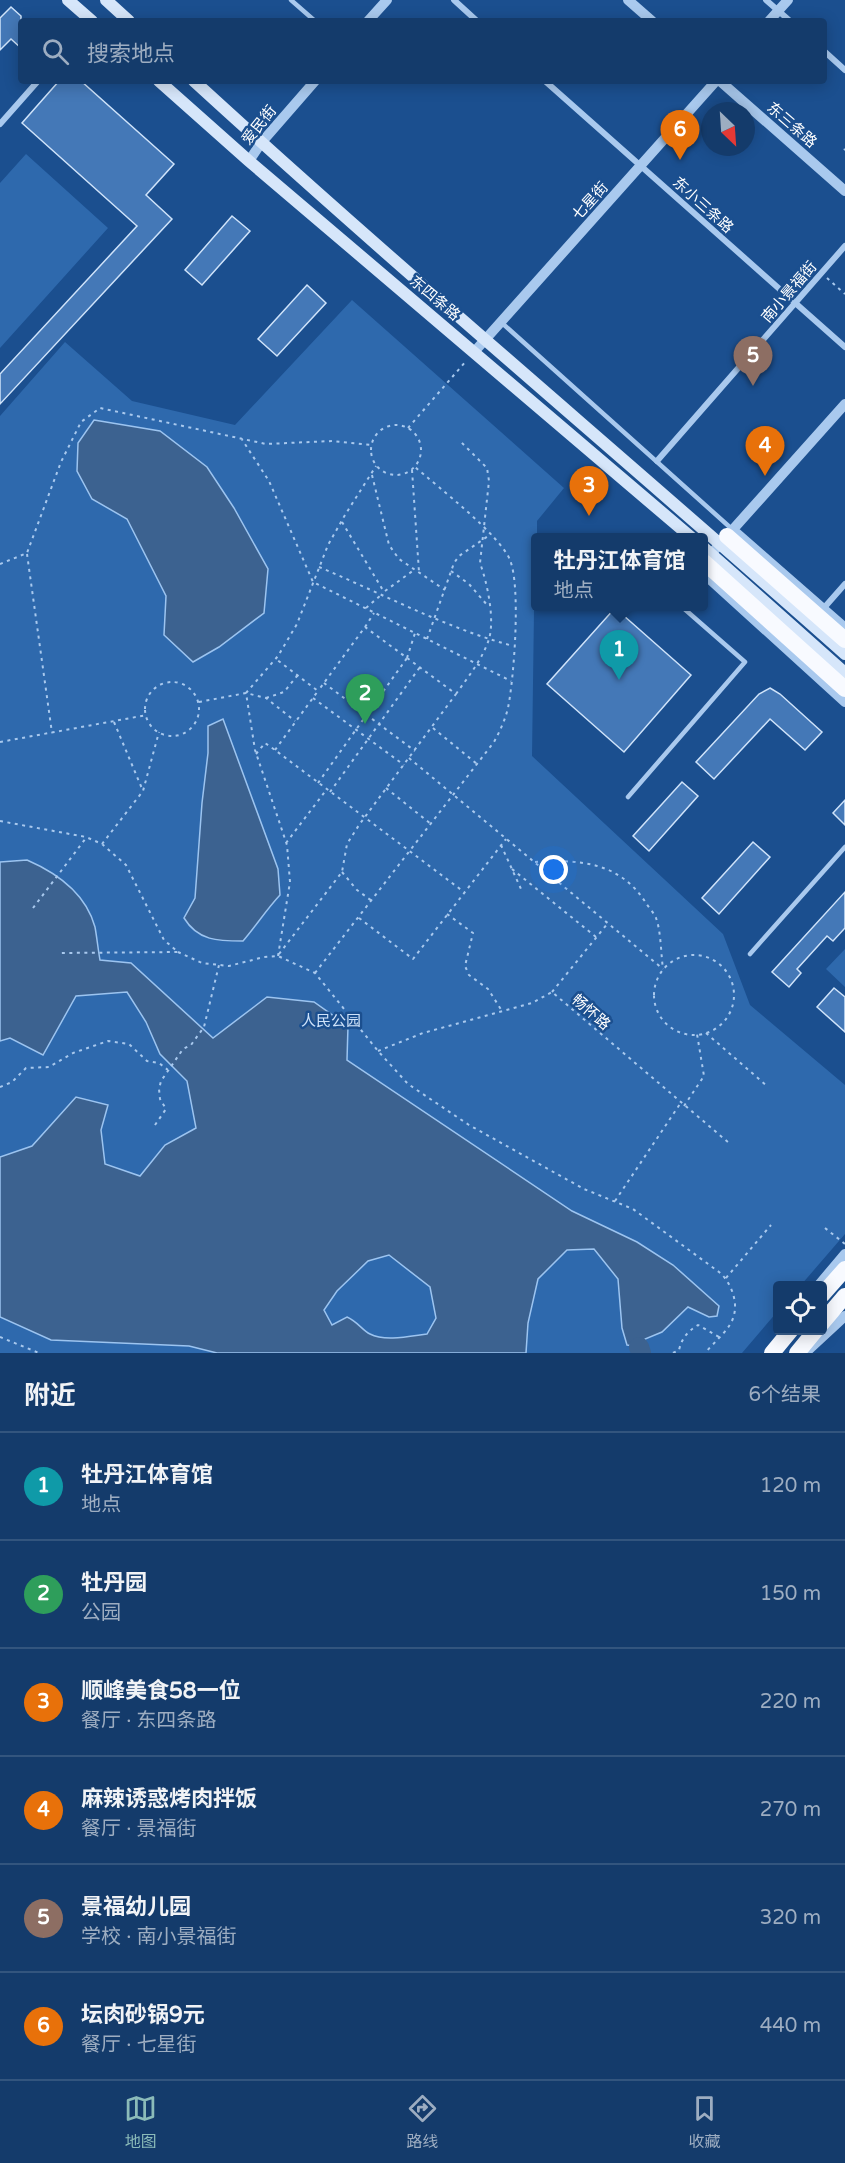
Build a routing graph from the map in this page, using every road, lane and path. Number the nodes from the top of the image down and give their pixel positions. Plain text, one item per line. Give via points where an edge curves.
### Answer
1 (68, 0) edge
2 (106, 0) edge
3 (291, 0) edge
4 (387, 0) edge
5 (454, 0) edge
6 (628, 0) edge
7 (766, 0) edge
8 (788, 0) edge
9 (778, 11) junction
10 (88, 18) edge
11 (126, 18) edge
12 (312, 18) edge
13 (371, 18) edge
14 (474, 18) edge
15 (649, 18) edge
16 (772, 18) edge
17 (786, 18) edge
18 (827, 54) edge
19 (845, 70) edge
20 (35, 84) edge
21 (162, 84) edge
22 (197, 84) edge
23 (312, 84) edge
24 (548, 84) edge
25 (715, 84) edge
26 (721, 84) edge
27 (0, 124) edge
28 (261, 142) junction
29 (249, 161) junction
30 (641, 166) junction
31 (845, 191) edge
32 (845, 246) edge
33 (821, 273) junction
34 (845, 294) edge
35 (795, 303) junction
36 (502, 323) junction
37 (486, 341) junction
38 (845, 347) edge
39 (475, 351) junction
40 (845, 404) edge
41 (408, 428) junction
42 (241, 438) junction
43 (461, 442) dead end
44 (371, 445) junction
45 (657, 461) junction
46 (376, 466) junction
47 (415, 467) junction
48 (412, 470) junction
49 (371, 474) junction
50 (341, 521) junction
51 (483, 528) junction
52 (687, 533) edge
53 (491, 534) junction
54 (727, 536) junction
55 (482, 541) junction
56 (27, 553) junction
57 (708, 557) edge
58 (708, 562) edge
59 (708, 563) edge
60 (0, 564) edge
61 (318, 567) junction
62 (414, 570) junction
63 (451, 571) junction
64 (419, 574) junction
65 (313, 582) junction
66 (845, 584) edge
67 (445, 590) junction
68 (384, 592) junction
69 (786, 595) junction
70 (489, 607) junction
71 (366, 608) junction
72 (823, 609) junction
73 (687, 611) edge
74 (374, 612) junction
75 (771, 613) junction
76 (435, 618) junction
77 (365, 627) junction
78 (845, 628) edge
79 (415, 633) junction
80 (427, 639) junction
81 (489, 639) junction
82 (845, 640) edge
83 (514, 646) junction
84 (845, 654) edge
85 (407, 658) junction
86 (276, 659) junction
87 (477, 664) junction
88 (420, 667) junction
89 (845, 673) edge
90 (297, 676) junction
91 (511, 681) junction
92 (324, 684) junction
93 (845, 689) edge
94 (318, 691) junction
95 (246, 693) junction
96 (456, 694) junction
97 (266, 698) junction
98 (313, 698) junction
99 (199, 702) junction
100 (845, 702) edge
101 (147, 715) junction
102 (366, 715) junction
103 (114, 721) junction
104 (296, 721) junction
105 (379, 724) junction
106 (432, 727) junction
107 (356, 729) junction
108 (159, 732) junction
109 (52, 733) junction
110 (368, 738) junction
111 (0, 742) edge
112 (275, 750) junction
113 (415, 751) junction
114 (256, 754) junction
115 (409, 758) junction
116 (477, 764) junction
117 (404, 765) junction
118 (318, 783) junction
119 (386, 788) junction
120 (327, 789) junction
121 (142, 791) junction
122 (330, 792) junction
123 (453, 795) junction
124 (628, 797) dead end
125 (364, 818) junction
126 (0, 821) edge
127 (431, 824) junction
128 (86, 837) junction
129 (506, 839) junction
130 (286, 843) junction
131 (102, 844) junction
132 (501, 845) junction
133 (845, 848) edge
134 (410, 852) junction
135 (534, 862) junction
136 (512, 869) junction
137 (342, 872) junction
138 (521, 889) dead end
139 (465, 892) junction
140 (372, 901) junction
141 (33, 908) dead end
142 (447, 914) junction
143 (359, 917) junction
144 (608, 923) junction
145 (596, 937) junction
146 (178, 952) junction
147 (58, 953) dead end
148 (750, 954) dead end
149 (278, 956) junction
150 (219, 965) junction
151 (663, 969) junction
152 (315, 973) junction
153 (552, 992) junction
154 (502, 1011) junction
155 (706, 1033) junction
156 (697, 1034) junction
157 (378, 1051) junction
158 (168, 1070) junction
159 (767, 1086) dead end
160 (0, 1087) edge
161 (682, 1105) junction
162 (155, 1125) dead end
163 (729, 1143) dead end
164 (615, 1201) junction
165 (771, 1225) dead end
166 (825, 1228) dead end
167 (845, 1244) edge
168 (845, 1254) edge
169 (845, 1269) edge
170 (726, 1278) junction
171 (822, 1281) edge
172 (827, 1289) edge
173 (845, 1296) edge
174 (845, 1316) edge
175 (827, 1317) edge
176 (783, 1335) edge
177 (787, 1335) edge
178 (812, 1335) edge
179 (0, 1337) edge
180 (719, 1337) junction
181 (39, 1353) edge
182 (673, 1353) edge
183 (705, 1353) edge
184 (771, 1353) edge
185 (797, 1353) edge
186 (805, 1353) edge

1 - 10 main road
2 - 11 main road
3 - 12 lane
4 - 13 street
5 - 14 street
6 - 15 street
7 - 9 street
8 - 9 street
9 - 16 street
9 - 17 street
18 - 19 street
20 - 27 street
21 - 29 main road, 东四条路
22 - 28 main road
23 - 28 street, 爱民街
24 - 30 street, 东小三条路
25 - 30 street, 七星街
26 - 31 street, 东三条路
28 - 29 street, 爱民街
28 - 37 main road
29 - 39 main road, 东四条路
30 - 35 street, 东小三条路
30 - 36 street, 七星街
32 - 33 street, 南小景福街
33 - 34 path
33 - 35 street, 南小景福街
35 - 38 street, 东小三条路
35 - 45 street, 南小景福街
36 - 37 street, 七星街
36 - 45 lane
37 - 39 street, 七星街
37 - 54 main road
39 - 41 path
39 - 52 main road, 东四条路
40 - 54 street
41 - 44 path via 384,428
41 - 47 path via 421,448
42 - 44 path via 266,444 332,441
42 - 56 path via 100,408 81,422 61,462
42 - 65 path via 269,482
43 - 51 path via 487,468
44 - 46 path
45 - 54 lane
46 - 48 path via 396,476
46 - 49 path
47 - 48 path
47 - 51 path
48 - 64 path
49 - 50 path
49 - 62 path via 389,545
50 - 61 path
50 - 68 path
51 - 53 path
51 - 55 path
53 - 55 path
53 - 83 path via 510,560 514,577
54 - 57 street
54 - 69 highway
54 - 72 street
55 - 63 path via 459,556
55 - 70 path via 480,563
56 - 60 path
56 - 109 path
58 - 75 highway
59 - 100 street
61 - 65 path
61 - 76 path
62 - 64 path
62 - 68 path
63 - 67 path
63 - 70 path
64 - 67 path
65 - 71 path
65 - 86 path via 297,624
66 - 72 street
67 - 76 path
68 - 71 path
69 - 82 highway
69 - 84 main road
70 - 81 path
71 - 74 path
72 - 78 street
73 - 124 lane via 745,662
74 - 77 path
74 - 79 path
75 - 89 main road
75 - 93 highway
76 - 80 path
76 - 81 path
77 - 85 path
77 - 92 path
79 - 80 path
79 - 85 path
80 - 87 path
81 - 83 path
81 - 87 path
83 - 91 path
85 - 88 path
85 - 102 path
86 - 90 path
86 - 95 path
87 - 91 path
87 - 96 path
88 - 96 path
88 - 105 path
90 - 94 path
90 - 97 path via 284,692
91 - 116 path via 502,728
92 - 94 path
92 - 102 path
94 - 98 path
95 - 97 path
95 - 99 path
95 - 114 path
96 - 106 path
97 - 104 path
98 - 104 path
98 - 107 path
99 - 101 path via 182,684 164,683 150,694
99 - 108 path via 192,728 176,736
101 - 103 path
101 - 108 path
102 - 105 path
102 - 107 path
103 - 109 path
103 - 121 path
104 - 112 path
105 - 110 path
105 - 113 path
106 - 113 path
106 - 116 path
107 - 110 path
107 - 118 path
108 - 121 path
109 - 111 path
110 - 117 path
110 - 122 path
112 - 114 path via 265,743
112 - 118 path
113 - 115 path
114 - 130 path
115 - 117 path
115 - 123 path
116 - 123 path
117 - 119 path
118 - 120 path
119 - 125 path
119 - 127 path
120 - 122 path
120 - 130 path
121 - 131 path
122 - 125 path
123 - 127 path
123 - 129 path
125 - 134 path
125 - 137 path via 347,844
126 - 128 path
127 - 134 path
128 - 131 path
128 - 141 path
129 - 132 path
129 - 135 path
130 - 149 path via 290,882
131 - 146 path via 126,865 164,940
132 - 136 path
132 - 139 path
133 - 148 lane
134 - 139 path
134 - 140 path
135 - 144 path
135 - 151 path via 587,863 618,873 639,892 656,919
136 - 138 path
136 - 145 path
137 - 140 path
137 - 149 path
139 - 142 path
140 - 143 path
142 - 143 path via 413,959
142 - 154 path via 473,933 465,966 469,975 488,989
143 - 152 path
144 - 145 path
144 - 151 path
145 - 153 path
146 - 147 path
146 - 150 path via 202,963
149 - 150 path
149 - 152 path
150 - 158 path via 204,1027
151 - 155 path via 676,958 688,955 702,955 724,968 731,979 733,1005 718,1027
151 - 156 path via 653,989 658,1015 679,1032
152 - 157 path
153 - 154 path, 畅怀路 via 532,1003
153 - 161 path, 畅怀路
154 - 157 path, 畅怀路
155 - 156 path
155 - 159 path
156 - 161 path via 704,1076
157 - 164 path via 408,1084 470,1125 584,1189
158 - 160 path via 147,1061 129,1044 108,1041 73,1053 49,1067 26,1068 12,1082
158 - 162 path via 159,1089 166,1109
161 - 163 path, 畅怀路
161 - 164 path
164 - 170 path via 633,1209
165 - 170 path
166 - 167 path
168 - 171 street
169 - 172 highway
170 - 180 path via 733,1293 735,1314
173 - 175 highway
174 - 186 street
176 - 184 street
177 - 184 highway
178 - 185 highway
179 - 181 path
180 - 182 path via 698,1325
180 - 183 path

